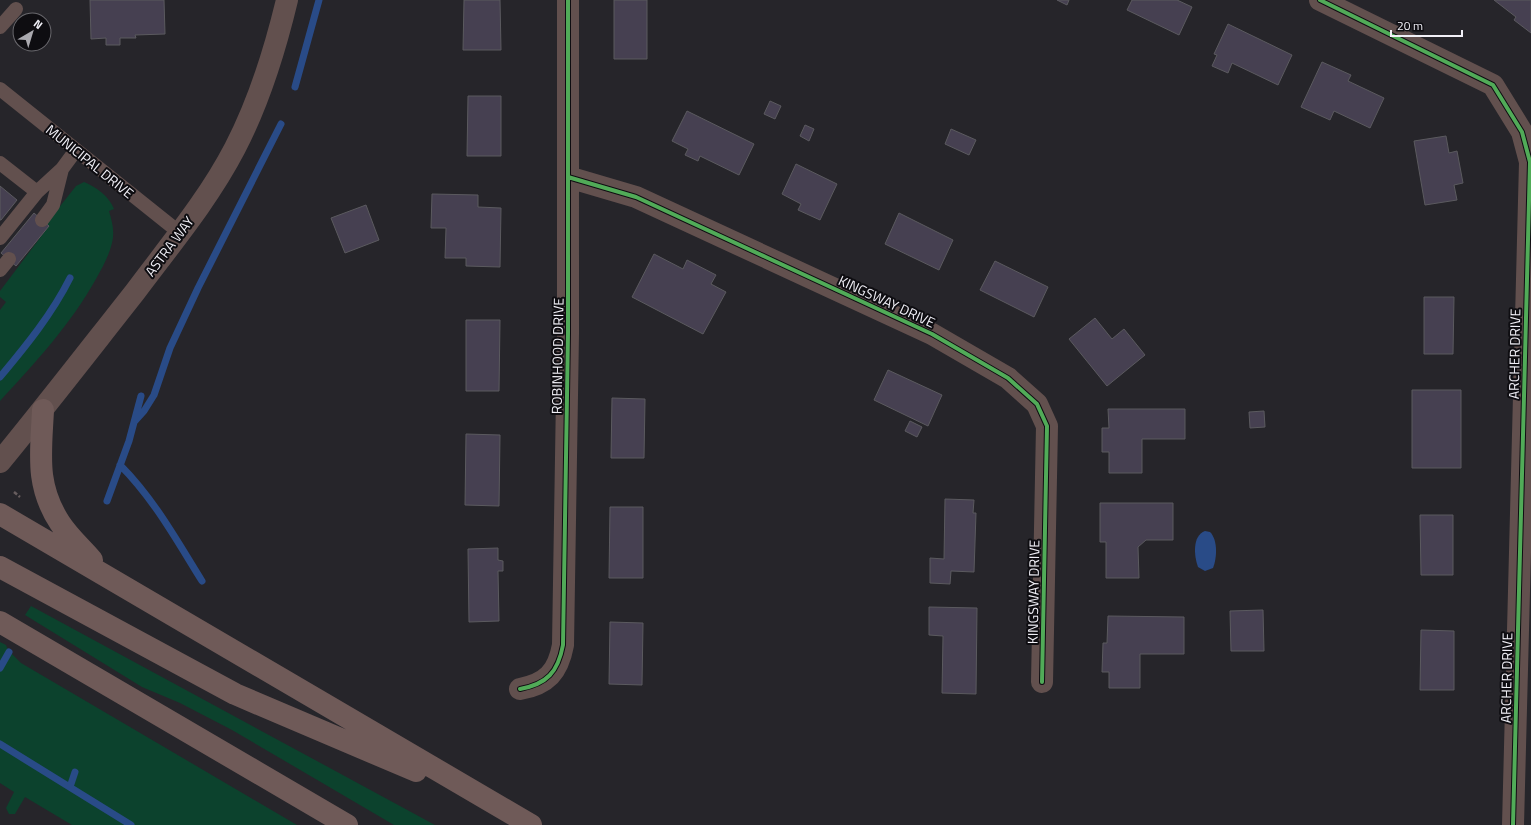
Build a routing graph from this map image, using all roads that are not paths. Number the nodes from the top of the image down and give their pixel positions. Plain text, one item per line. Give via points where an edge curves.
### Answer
1 (287, 0) edge
2 (568, 0) edge
3 (1320, 0) edge
4 (16, 9) dead end
5 (0, 27) edge
6 (0, 88) edge
7 (76, 150) junction
8 (0, 163) edge
9 (62, 169) junction
10 (568, 177) junction
11 (37, 192) junction
12 (42, 220) dead end
13 (180, 233) junction
14 (1, 235) edge
15 (43, 410) junction
16 (0, 462) edge
17 (0, 514) edge
18 (0, 566) edge
19 (105, 575) junction
20 (2, 624) edge
21 (1042, 682) dead end
22 (520, 689) dead end
23 (497, 805) junction
24 (347, 825) edge
25 (531, 825) edge
26 (1513, 825) edge

1 - 13 street, ASTRA WAY via 267,70 236,147
2 - 10 street, ROBINHOOD DRIVE
3 - 26 street, ARCHER DRIVE via 1493,85 1522,132 1530,162
4 - 5 lane
6 - 7 lane, MUNICIPAL DRIVE
7 - 9 lane
7 - 13 lane, MUNICIPAL DRIVE
8 - 11 lane
9 - 11 lane
9 - 12 lane via 53,205
10 - 21 street, KINGSWAY DRIVE via 636,197 932,334 1008,378 1037,404 1047,426
10 - 22 street, ROBINHOOD DRIVE via 563,645 561,658 549,677 533,687
11 - 14 lane
13 - 15 street, ASTRA WAY
15 - 16 street, ASTRA WAY
15 - 19 highway via 41,475 44,493 61,524
17 - 19 highway
18 - 23 highway via 235,694
19 - 23 highway
20 - 24 highway
23 - 25 highway

